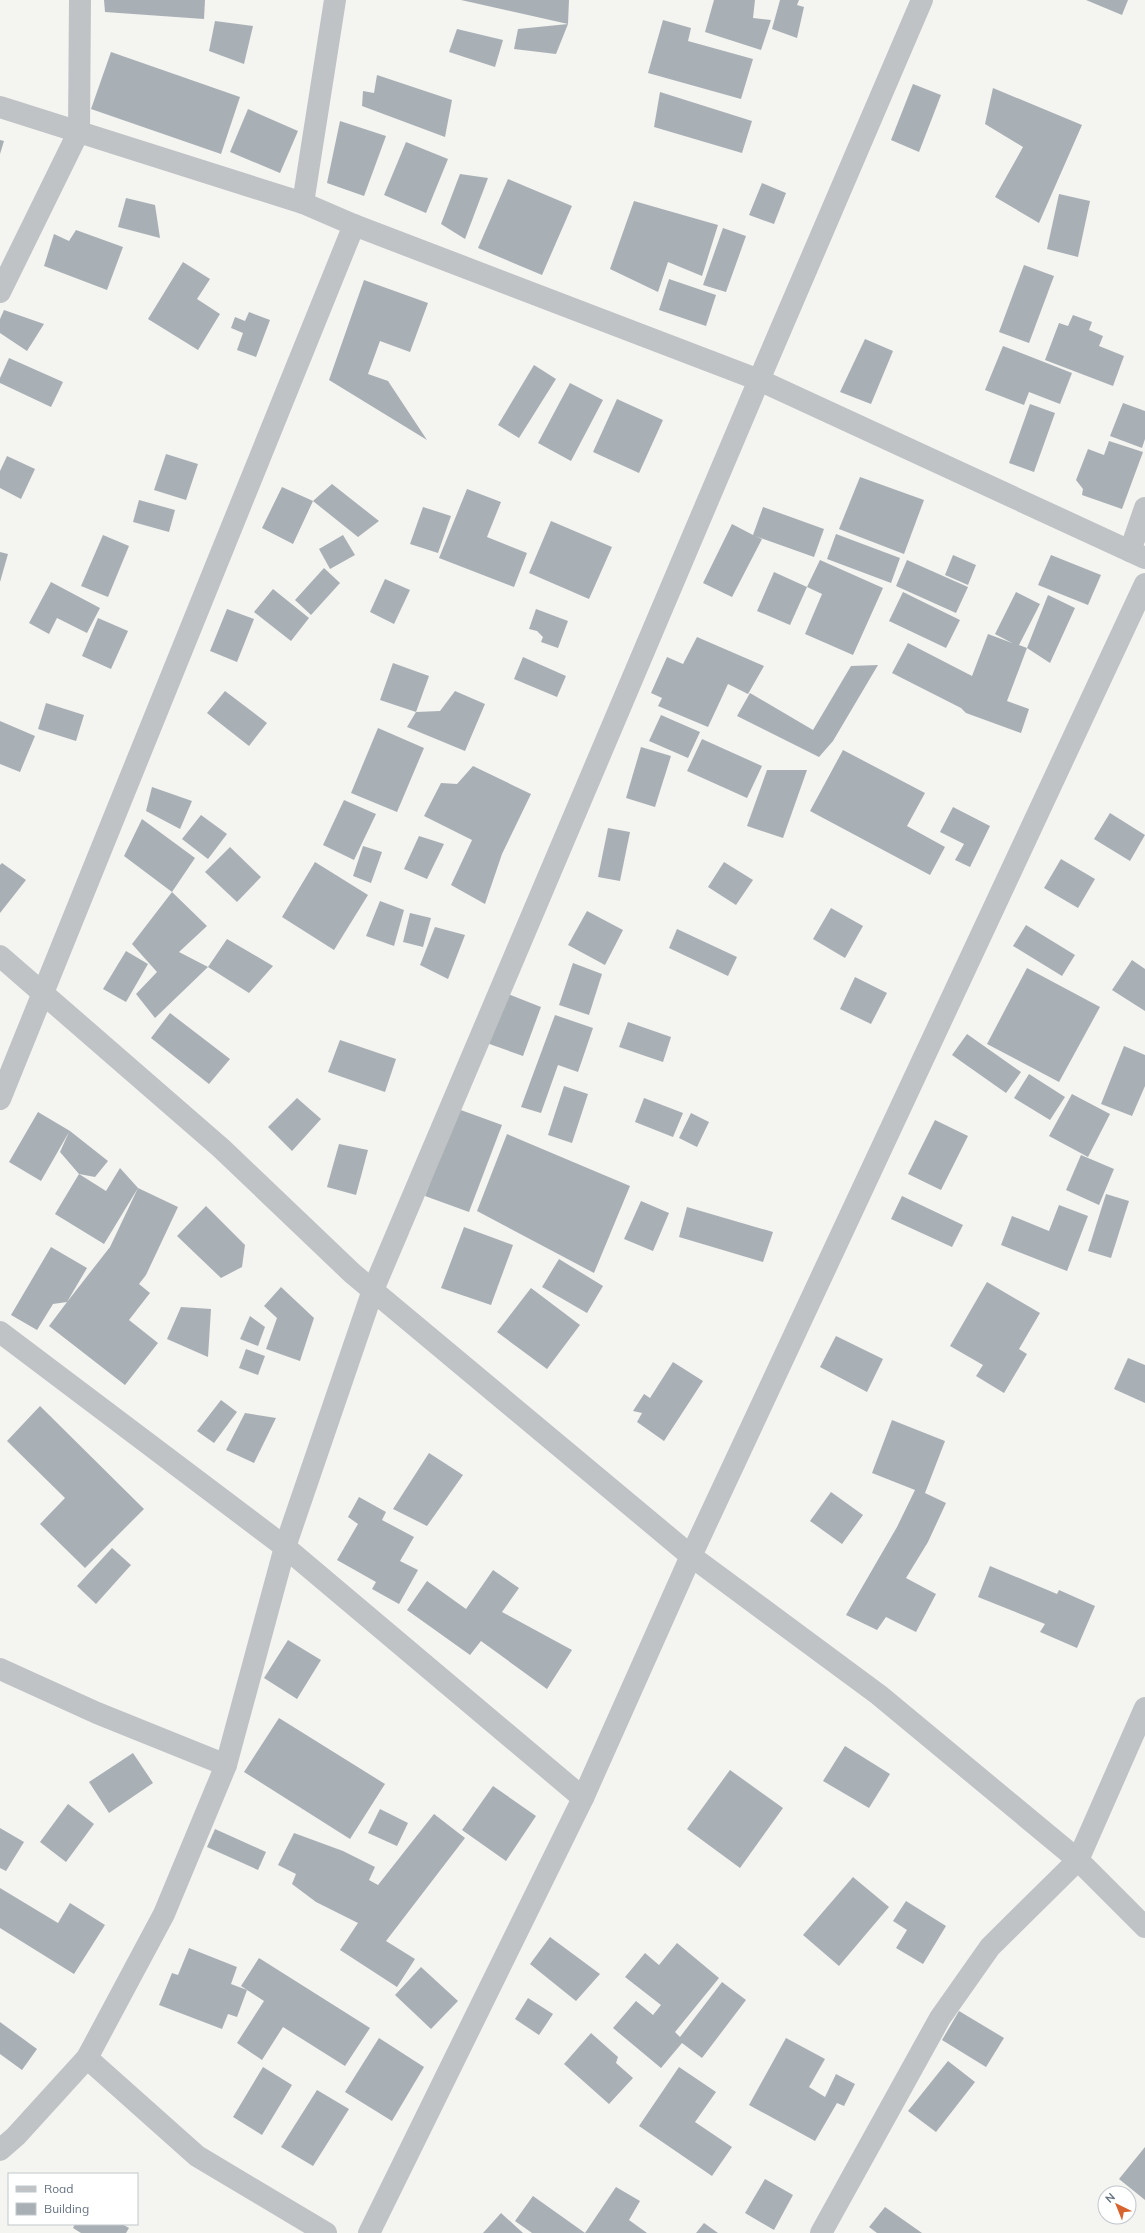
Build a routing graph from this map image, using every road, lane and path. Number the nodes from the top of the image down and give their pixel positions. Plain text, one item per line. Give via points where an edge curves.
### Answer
1 (80, 0) edge
2 (335, 0) edge
3 (922, 0) edge
4 (0, 107) edge
5 (79, 131) junction
6 (303, 203) junction
7 (354, 225) junction
8 (0, 292) edge
9 (759, 380) junction
10 (1145, 508) edge
11 (1138, 554) edge
12 (1145, 584) edge
13 (0, 956) edge
14 (44, 995) junction
15 (0, 1099) edge
16 (373, 1290) junction
17 (0, 1332) edge
18 (285, 1547) junction
19 (691, 1556) junction
20 (0, 1669) edge
21 (1145, 1708) edge
22 (226, 1765) junction
23 (583, 1798) junction
24 (1078, 1860) junction
25 (1145, 1927) edge
26 (87, 2058) junction
27 (0, 2150) edge
28 (326, 2233) edge
29 (369, 2233) edge
30 (821, 2233) edge

1 - 5 street
2 - 6 street
3 - 9 street
4 - 5 street
5 - 6 street
5 - 8 street
6 - 7 street
7 - 9 street
7 - 14 street
9 - 11 street
9 - 16 street
10 - 11 street
12 - 19 street
13 - 14 street
14 - 15 street
14 - 16 street via 221,1148
16 - 18 street
16 - 19 street
17 - 18 street
18 - 22 street
18 - 23 street
19 - 23 street
19 - 24 street via 879,1695
20 - 22 street via 97,1713
21 - 24 street
22 - 26 street via 164,1914
23 - 29 street
24 - 25 street
24 - 30 street via 990,1948 940,2018
26 - 27 street via 16,2136
26 - 28 street via 197,2156

